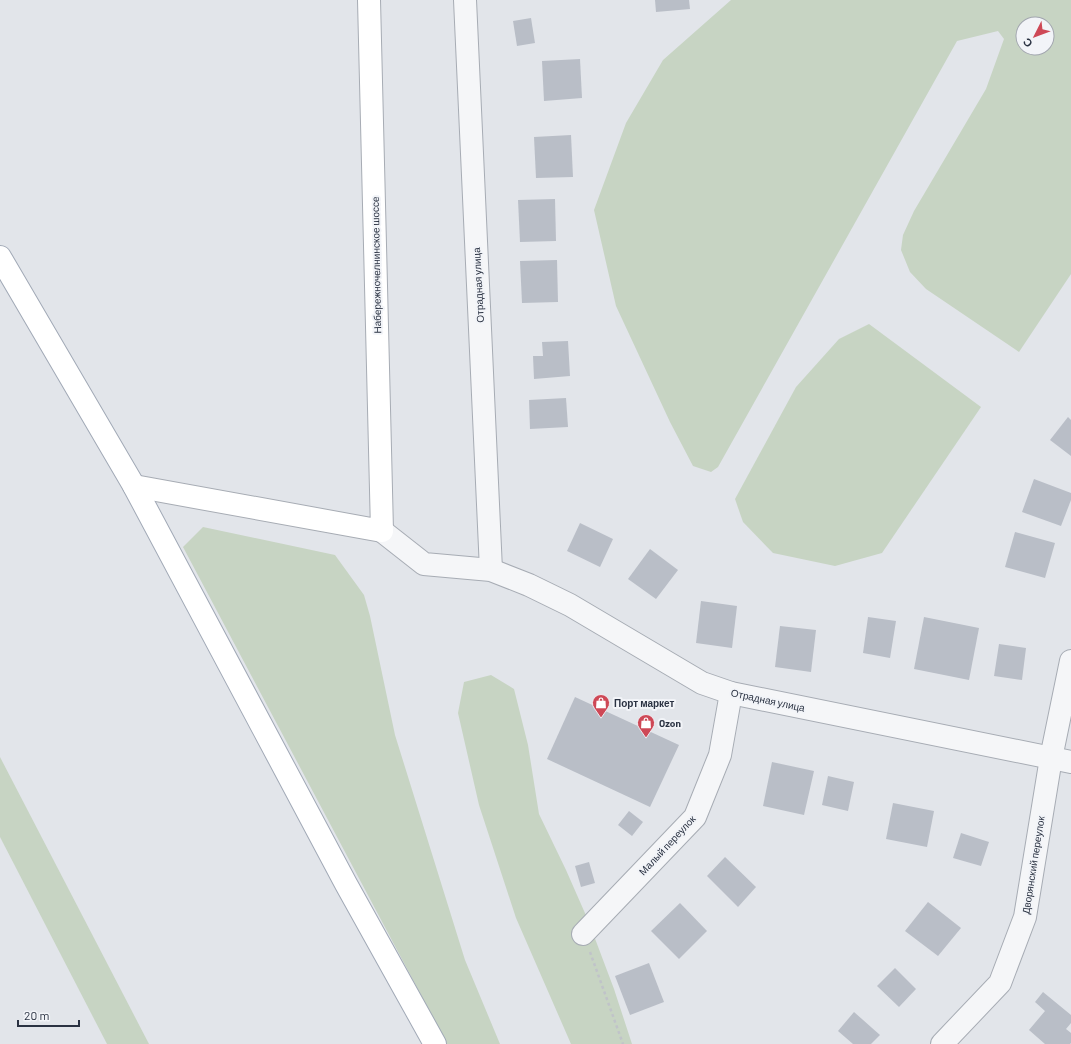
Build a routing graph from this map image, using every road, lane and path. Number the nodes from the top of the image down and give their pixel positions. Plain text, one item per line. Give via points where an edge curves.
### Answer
1 (370, 0) edge
2 (465, 0) edge
3 (0, 257) edge
4 (134, 486) junction
5 (382, 531) junction
6 (491, 570) junction
7 (1071, 661) edge
8 (731, 692) junction
9 (1061, 760) edge
10 (583, 934) joint
11 (435, 1044) edge
12 (623, 1044) edge
13 (942, 1044) edge

1 - 5 main road, Набережночелнинское шоссе
2 - 6 street, Отрадная улица
3 - 4 main road
4 - 5 main road
4 - 11 main road via 346,884
5 - 6 street, Отрадная улица via 424,564
6 - 8 street, Отрадная улица via 570,605 702,683
7 - 9 street, Дворянский переулок
8 - 9 street, Отрадная улица
8 - 10 street, Малый переулок via 720,756 695,817
9 - 13 street, Дворянский переулок via 1025,917 1000,983
10 - 12 path

